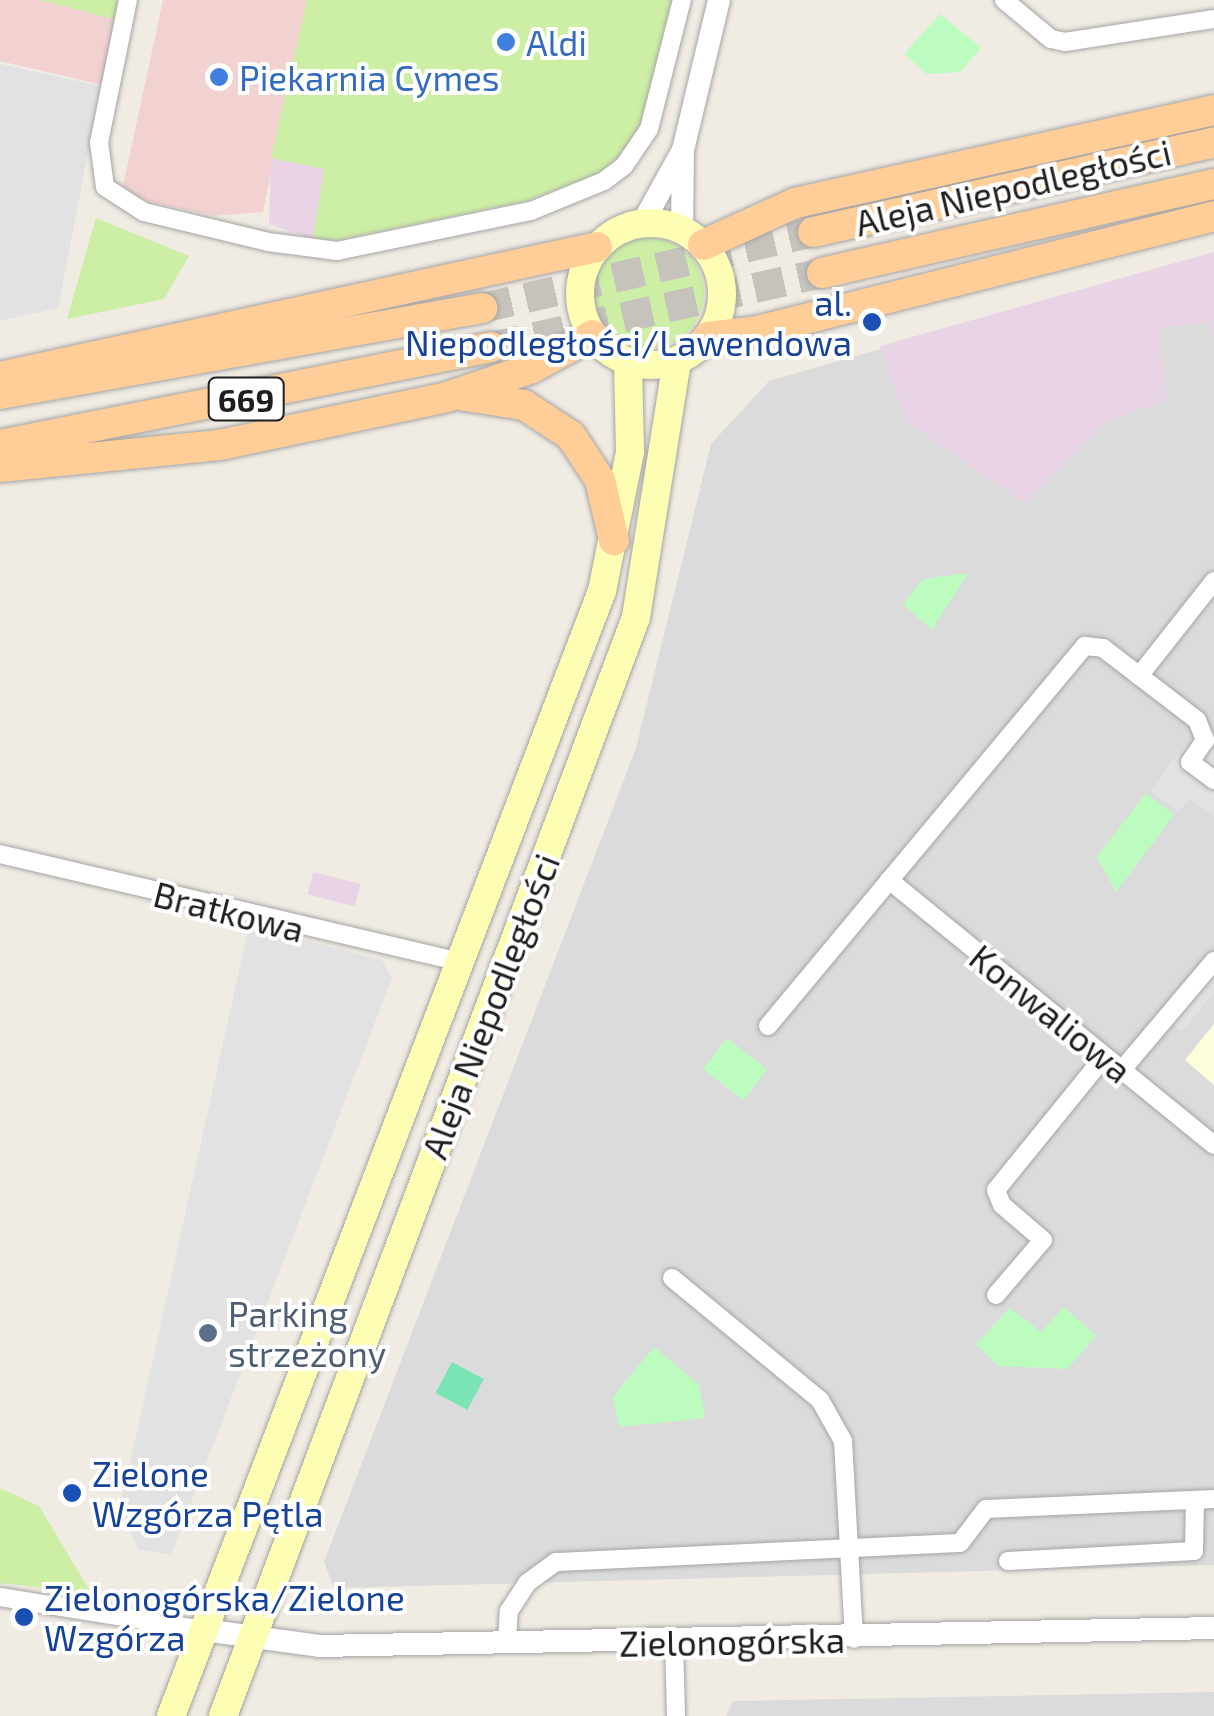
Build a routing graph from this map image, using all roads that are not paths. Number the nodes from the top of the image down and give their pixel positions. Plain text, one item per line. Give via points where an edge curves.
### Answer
1 (128, 0) edge
2 (682, 0) edge
3 (719, 0) edge
4 (1004, 0) edge
5 (1214, 20) edge
6 (1214, 110) edge
7 (1214, 142) edge
8 (682, 150) junction
9 (1214, 184) edge
10 (1214, 216) edge
11 (642, 224) junction
12 (813, 232) tunnel mouth
13 (693, 238) junction
14 (598, 247) junction
15 (822, 273) tunnel mouth
16 (482, 308) tunnel mouth
17 (593, 335) junction
18 (708, 337) junction
19 (490, 347) tunnel mouth
20 (677, 360) junction
21 (628, 362) junction
22 (0, 378) edge
23 (0, 394) edge
24 (446, 396) junction
25 (0, 444) edge
26 (0, 467) edge
27 (614, 540) junction
28 (1214, 581) edge
29 (1139, 676) junction
30 (1214, 780) edge
31 (0, 854) edge
32 (889, 880) junction
33 (1214, 960) edge
34 (459, 962) junction
35 (768, 1026) dead end
36 (1104, 1057) junction
37 (1121, 1071) junction
38 (1214, 1146) edge
39 (672, 1278) dead end
40 (996, 1295) dead end
41 (1205, 1500) edge
42 (847, 1546) junction
43 (1008, 1561) dead end
44 (0, 1597) edge
45 (1214, 1628) edge
46 (204, 1630) junction
47 (250, 1638) junction
48 (854, 1639) junction
49 (674, 1643) junction
50 (507, 1644) junction
51 (171, 1716) edge
52 (223, 1716) edge
53 (676, 1716) edge

1 - 2 street via 98,142 98,169 119,202 308,249 373,243 561,202 624,166 650,129
3 - 8 street
4 - 5 street via 1050,39 1066,42
6 - 13 main road via 795,203
7 - 12 main road, Aleja Niepodległości
8 - 11 street
8 - 13 street
9 - 15 main road, Aleja Niepodległości
10 - 18 main road via 757,331
11 - 13 main road
11 - 14 main road
13 - 18 main road via 723,290
14 - 17 main road via 580,300
14 - 22 main road
16 - 23 main road, 669
17 - 21 main road
17 - 24 main road via 532,368
18 - 20 main road
19 - 25 main road, 669
20 - 21 main road
20 - 47 main road, Aleja Niepodległości via 649,564 618,674
21 - 27 main road, Aleja Niepodległości via 630,452
24 - 26 main road via 220,445
24 - 27 main road via 497,398 554,422 586,454 600,480
27 - 34 main road, Aleja Niepodległości via 570,677
28 - 29 street
29 - 30 street via 1197,720 1205,740 1190,762
29 - 32 street via 1095,644 1075,654
31 - 34 street, Bratkowa
32 - 35 street
32 - 36 street, Konwaliowa
33 - 37 street
34 - 46 main road, Aleja Niepodległości
36 - 37 street, Konwaliowa
36 - 40 street via 996,1190 1002,1205 1043,1240
37 - 38 street, Konwaliowa
39 - 42 street via 820,1400 843,1441
41 - 42 street via 986,1509 960,1543
41 - 43 street via 1194,1551
42 - 48 street
42 - 50 street via 556,1562 527,1584 509,1610
44 - 46 street
45 - 48 street, Zielonogórska
46 - 47 street, Zielonogórska
46 - 51 main road, Aleja Niepodległości
47 - 50 street, Zielonogórska via 318,1646
47 - 52 main road, Aleja Niepodległości
48 - 49 street, Zielonogórska
49 - 50 street, Zielonogórska
49 - 53 street

